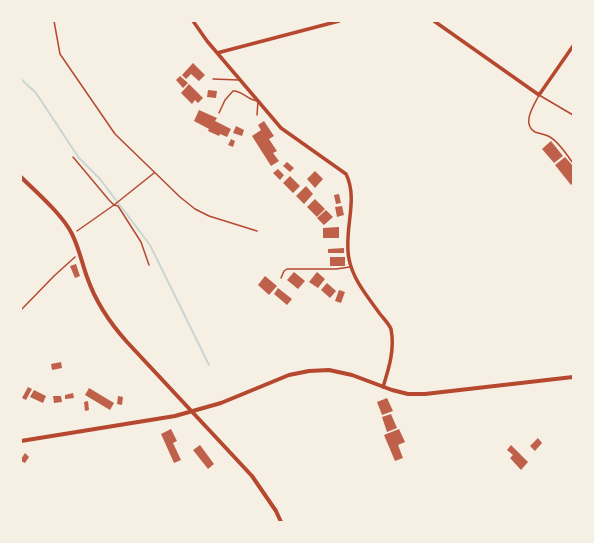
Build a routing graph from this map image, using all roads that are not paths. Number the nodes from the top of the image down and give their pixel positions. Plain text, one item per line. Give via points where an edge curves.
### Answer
1 (193, 21) edge
2 (339, 21) edge
3 (434, 21) edge
4 (573, 46) edge
5 (217, 53) junction
6 (213, 79) dead end
7 (239, 80) junction
8 (539, 95) junction
9 (258, 101) junction
10 (219, 113) dead end
11 (257, 115) dead end
12 (573, 115) edge
13 (573, 163) edge
14 (21, 177) edge
15 (352, 267) junction
16 (281, 278) dead end
17 (573, 377) edge
18 (383, 387) junction
19 (192, 411) junction
20 (21, 441) edge
21 (281, 522) edge

1 - 5 street
2 - 5 street
3 - 8 street
4 - 8 street
5 - 7 street
6 - 7 lane
7 - 9 street
8 - 12 lane
8 - 13 lane via 530,112 529,126 558,143
9 - 10 lane via 252,101 237,90 233,91
9 - 11 lane
9 - 15 street via 282,128 346,174 352,192 348,240
14 - 19 street via 63,220 72,233 95,298 108,320
15 - 16 lane via 287,269
15 - 18 street via 361,289 391,328 392,350
17 - 18 street via 425,394 408,394
18 - 19 street via 352,374 329,370 309,371 289,375 221,403
19 - 20 street
19 - 21 street via 252,476

